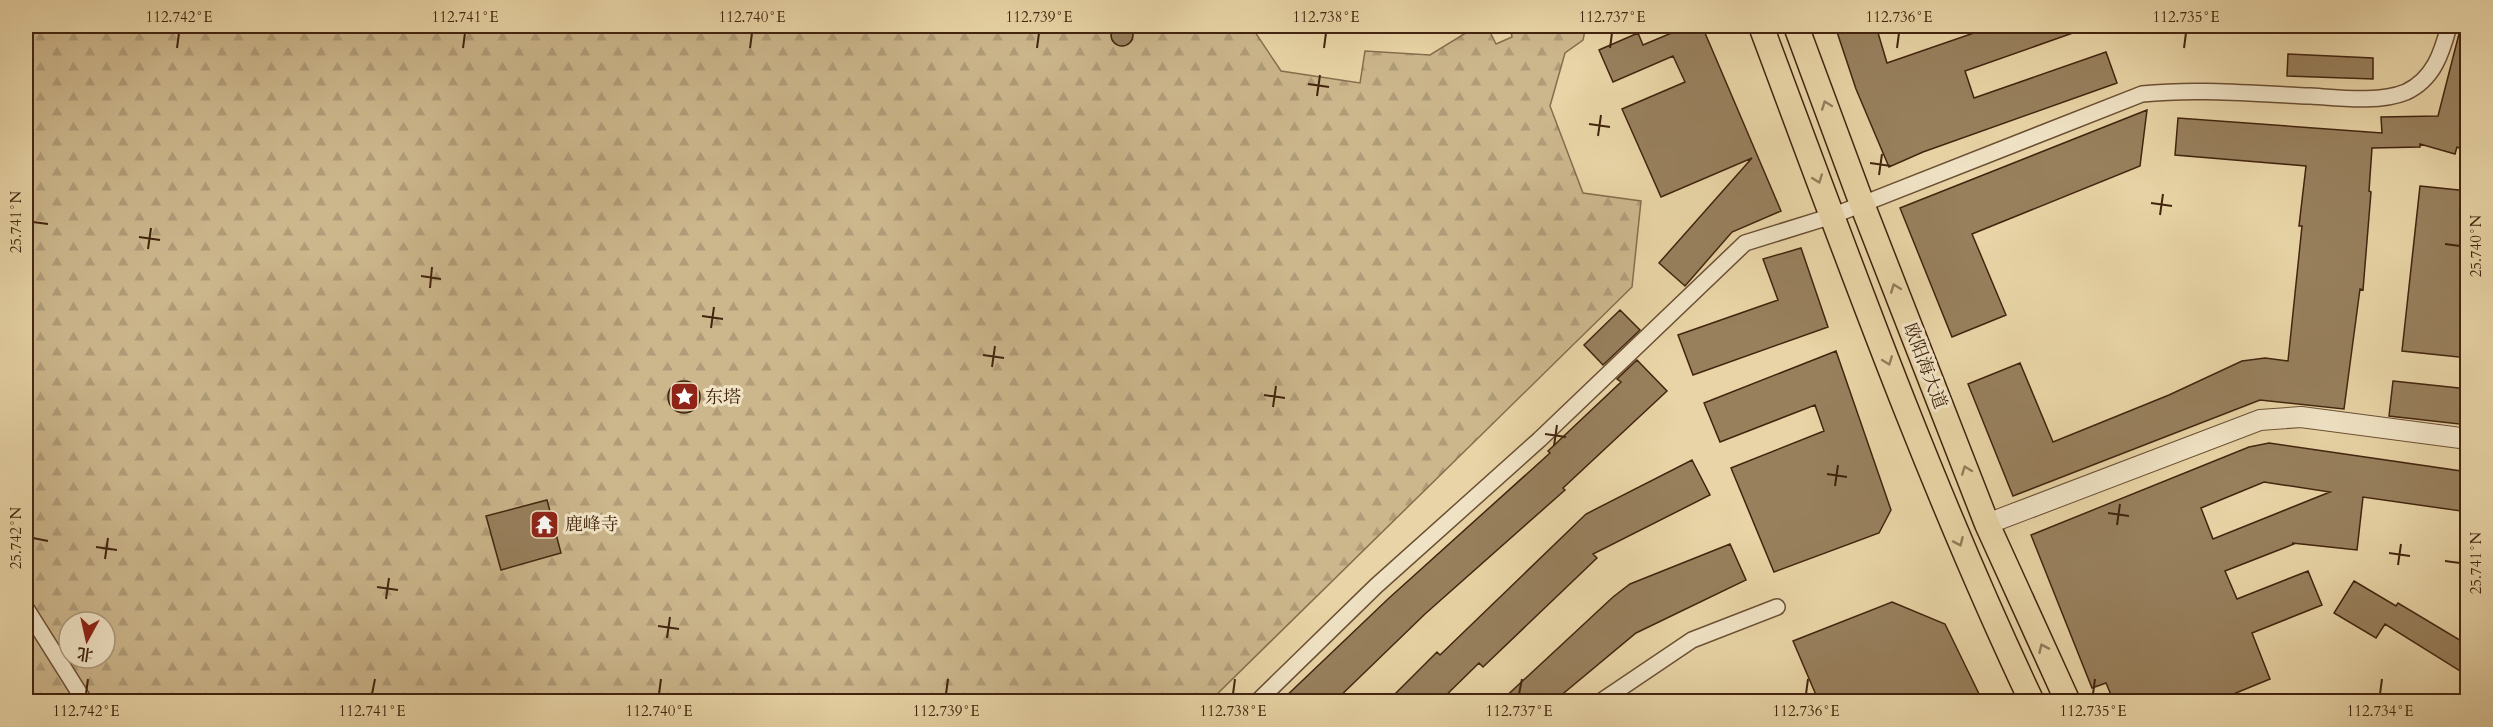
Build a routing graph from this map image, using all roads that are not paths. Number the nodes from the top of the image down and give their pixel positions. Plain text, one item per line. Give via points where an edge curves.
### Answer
1 (1761, 26) edge
2 (1796, 26) edge
3 (2449, 26) edge
4 (1862, 204) junction
5 (1832, 216) junction
6 (2468, 439) edge
7 (1987, 524) junction
8 (1777, 607) dead end
9 (26, 608) edge
10 (85, 702) edge
11 (1257, 702) edge
12 (1600, 702) edge
13 (2031, 702) edge
14 (2068, 702) edge

1 -> 5 main road, 欧阳海大道
4 -> 2 main road, 欧阳海大道
3 - 4 street via 2442,52 2428,76 2406,92 2368,99 2178,90 2142,94
4 - 5 street
7 -> 4 main road, 欧阳海大道
5 - 11 street via 1746,243 1539,440 1376,586
5 -> 13 main road, 欧阳海大道 via 1957,536
6 - 7 street via 2301,417 2260,420
14 -> 7 main road, 欧阳海大道
8 - 12 street via 1692,640
9 - 10 street

